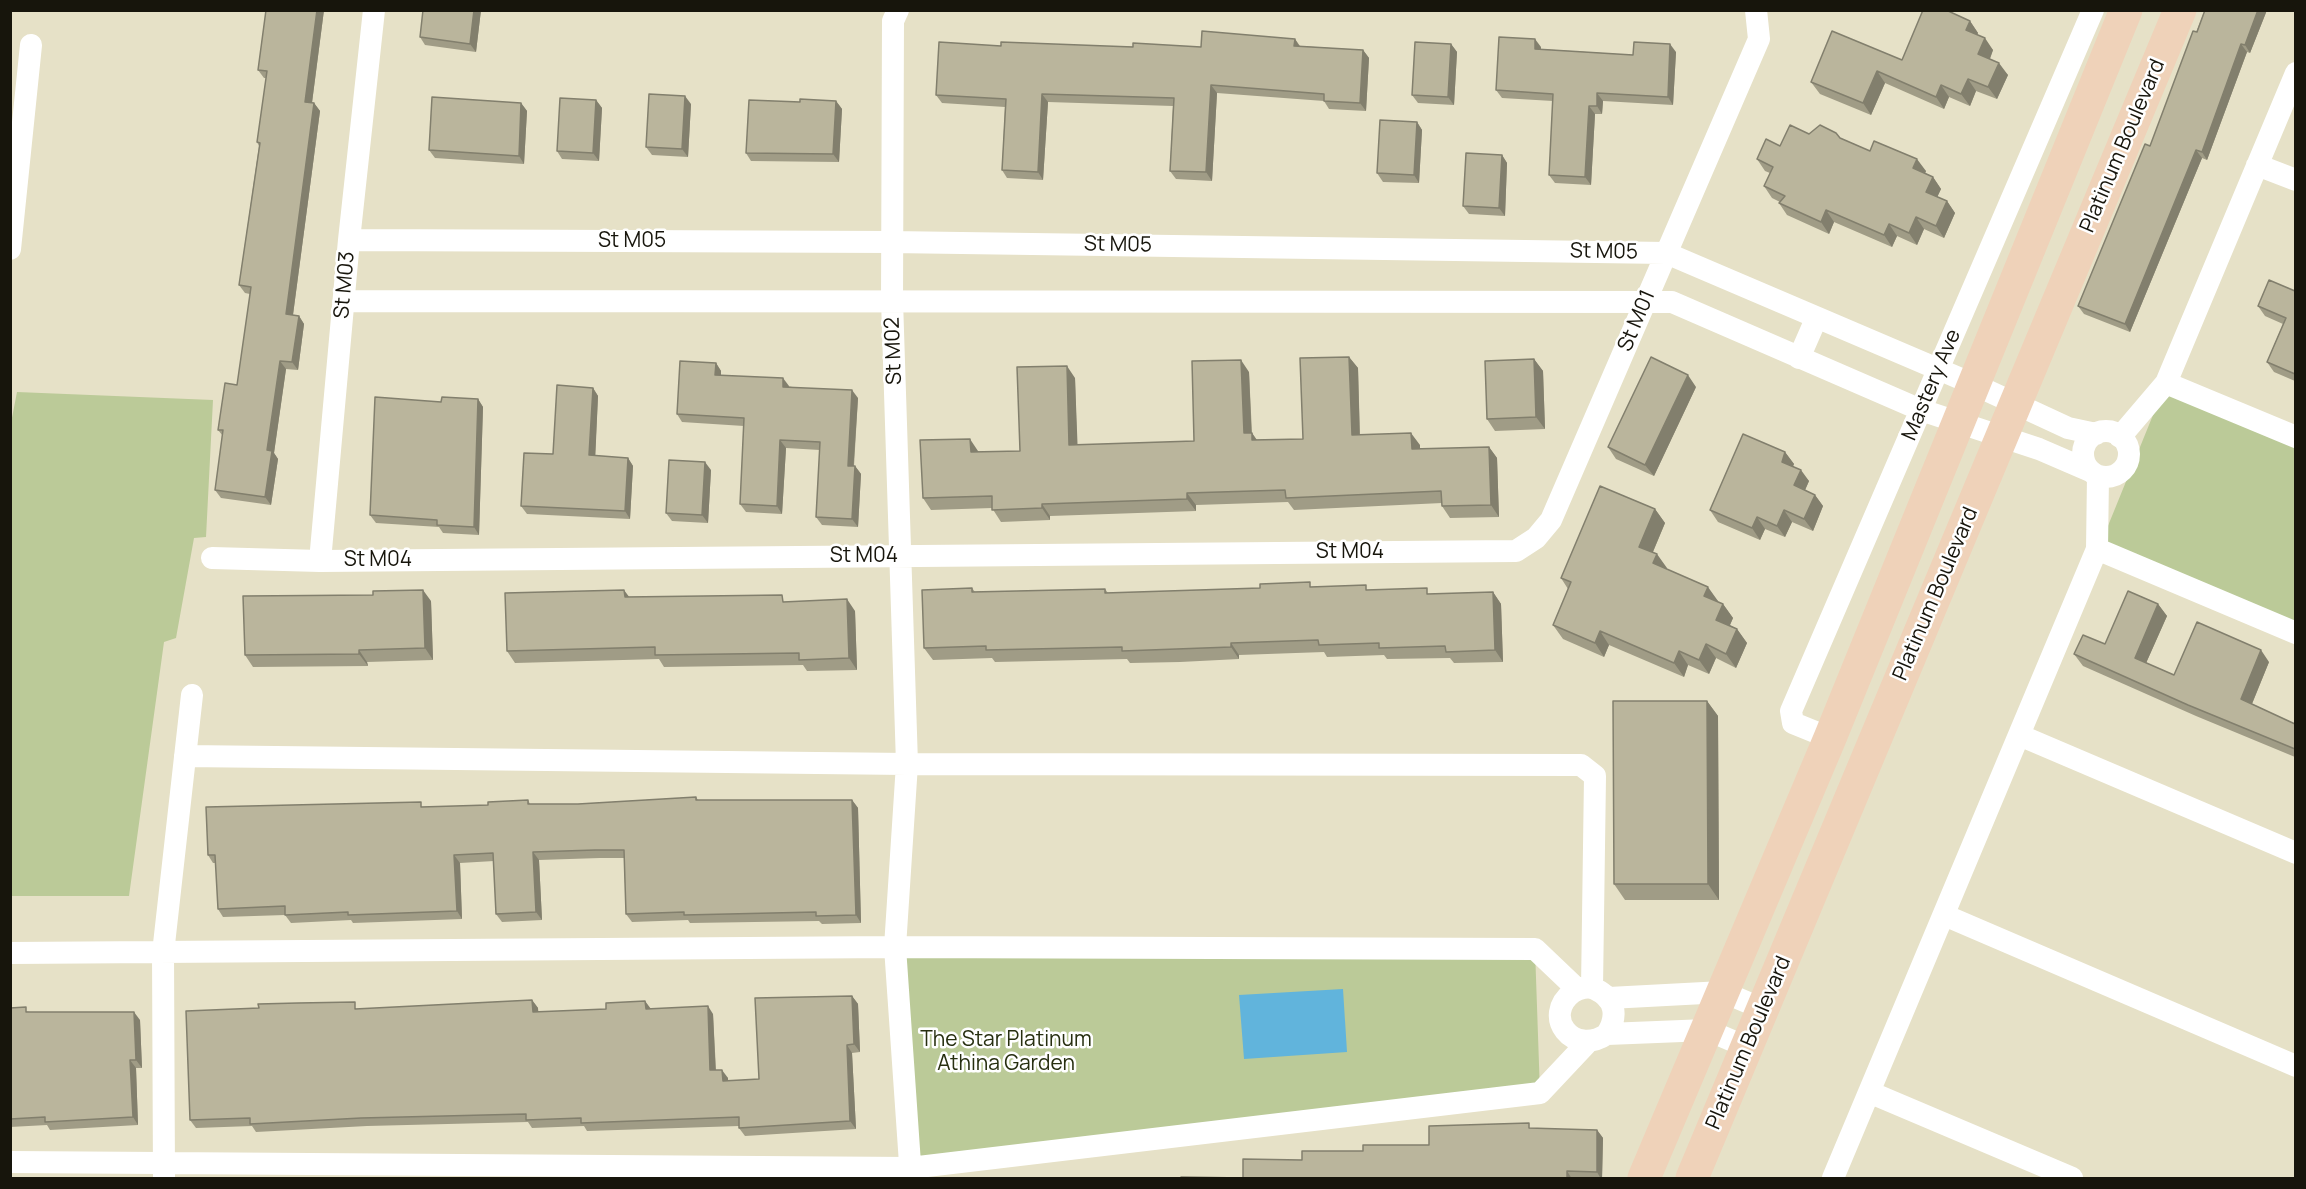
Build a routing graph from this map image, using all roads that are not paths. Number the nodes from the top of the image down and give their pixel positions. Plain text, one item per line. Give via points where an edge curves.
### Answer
1 (374, 10) edge
2 (898, 10) edge
3 (1756, 10) edge
4 (2093, 10) edge
5 (2126, 10) edge
6 (2180, 10) edge
7 (32, 45) dead end
8 (2295, 73) edge
9 (2257, 165) junction
10 (2295, 180) edge
11 (349, 240) junction
12 (891, 242) junction
13 (10, 249) edge
14 (1666, 253) junction
15 (892, 300) junction
16 (1646, 301) junction
17 (344, 302) junction
18 (1816, 319) junction
19 (1799, 358) junction
20 (1937, 372) junction
21 (2166, 383) junction
22 (1973, 384) junction
23 (2015, 405) junction
24 (1921, 410) junction
25 (1958, 424) junction
26 (2096, 434) junction
27 (2120, 436) junction
28 (2295, 436) edge
29 (2001, 437) junction
30 (2094, 474) junction
31 (2097, 549) junction
32 (1515, 551) joint
33 (900, 556) junction
34 (212, 558) dead end
35 (320, 561) junction
36 (2295, 633) edge
37 (192, 695) dead end
38 (2019, 735) junction
39 (1830, 738) junction
40 (185, 756) junction
41 (907, 764) junction
42 (2295, 853) edge
43 (1944, 915) junction
44 (895, 947) junction
45 (10, 953) edge
46 (163, 953) junction
47 (1593, 992) junction
48 (1723, 992) junction
49 (1763, 1009) junction
50 (1707, 1030) junction
51 (1597, 1038) junction
52 (1748, 1047) junction
53 (2295, 1066) edge
54 (1869, 1092) junction
55 (10, 1162) edge
56 (164, 1171) edge
57 (910, 1173) edge
58 (1644, 1179) edge
59 (1692, 1179) edge
60 (1833, 1179) edge
61 (2072, 1179) edge

1 - 11 street, St M03
2 - 12 street, St M02 via 892,21
3 - 14 street, St M01 via 1759,39
4 - 20 street, Mastery Ave
5 - 22 street, Platinum Boulevard
6 - 23 street, Platinum Boulevard
7 - 13 street
8 - 9 street
9 - 10 street
9 - 21 street
11 - 12 street, St M05
11 - 17 street, St M03
12 - 14 street, St M05
12 - 15 street, St M02
14 - 16 street, St M01
14 - 18 street, St M05
15 - 16 street
15 - 17 street
15 - 33 street, St M02
16 - 19 street via 1672,302
16 - 32 street, St M01 via 1551,520 1536,538
17 - 35 street, St M03
18 - 19 street
18 - 20 street, St M05
19 - 24 street
20 - 22 street, St M05
20 - 24 street, Mastery Ave
21 - 27 street
21 - 28 street
22 - 23 street, St M05
22 - 25 street, Platinum Boulevard
23 - 26 street, St M05 via 2067,428
23 - 29 street, Platinum Boulevard
24 - 25 street
24 - 39 street, Mastery Ave via 1791,711 1793,723
25 - 29 street
25 - 39 street, Platinum Boulevard
26 - 27 street via 2104,431
26 - 30 street via 2089,439 2083,455
27 - 30 street via 2129,451 2124,469 2108,477
29 - 30 street
29 - 49 street, Platinum Boulevard
30 - 31 street
31 - 36 street
31 - 38 street
32 - 33 street, St M04
33 - 35 street, St M04
33 - 41 street, St M02
34 - 35 street, St M04
37 - 40 street
38 - 42 street
38 - 43 street
39 - 48 street, Platinum Boulevard
40 - 41 street
40 - 46 street
41 - 44 street, St M02
41 - 47 street via 1581,765 1595,776
43 - 53 street
43 - 54 street
44 - 46 street
44 - 47 street via 1535,949
44 - 57 street, St M02
45 - 46 street
46 - 56 street
47 - 48 street
47 - 51 street via 1614,1016
47 - 51 street via 1565,998 1559,1012 1562,1027 1572,1038
48 - 49 street
48 - 50 street, Platinum Boulevard
49 - 52 street, Platinum Boulevard
50 - 51 street
50 - 52 street
50 - 58 street, Platinum Boulevard
51 - 57 street via 1540,1093
52 - 59 street, Platinum Boulevard
54 - 60 street
54 - 61 street
55 - 56 street
56 - 57 street

